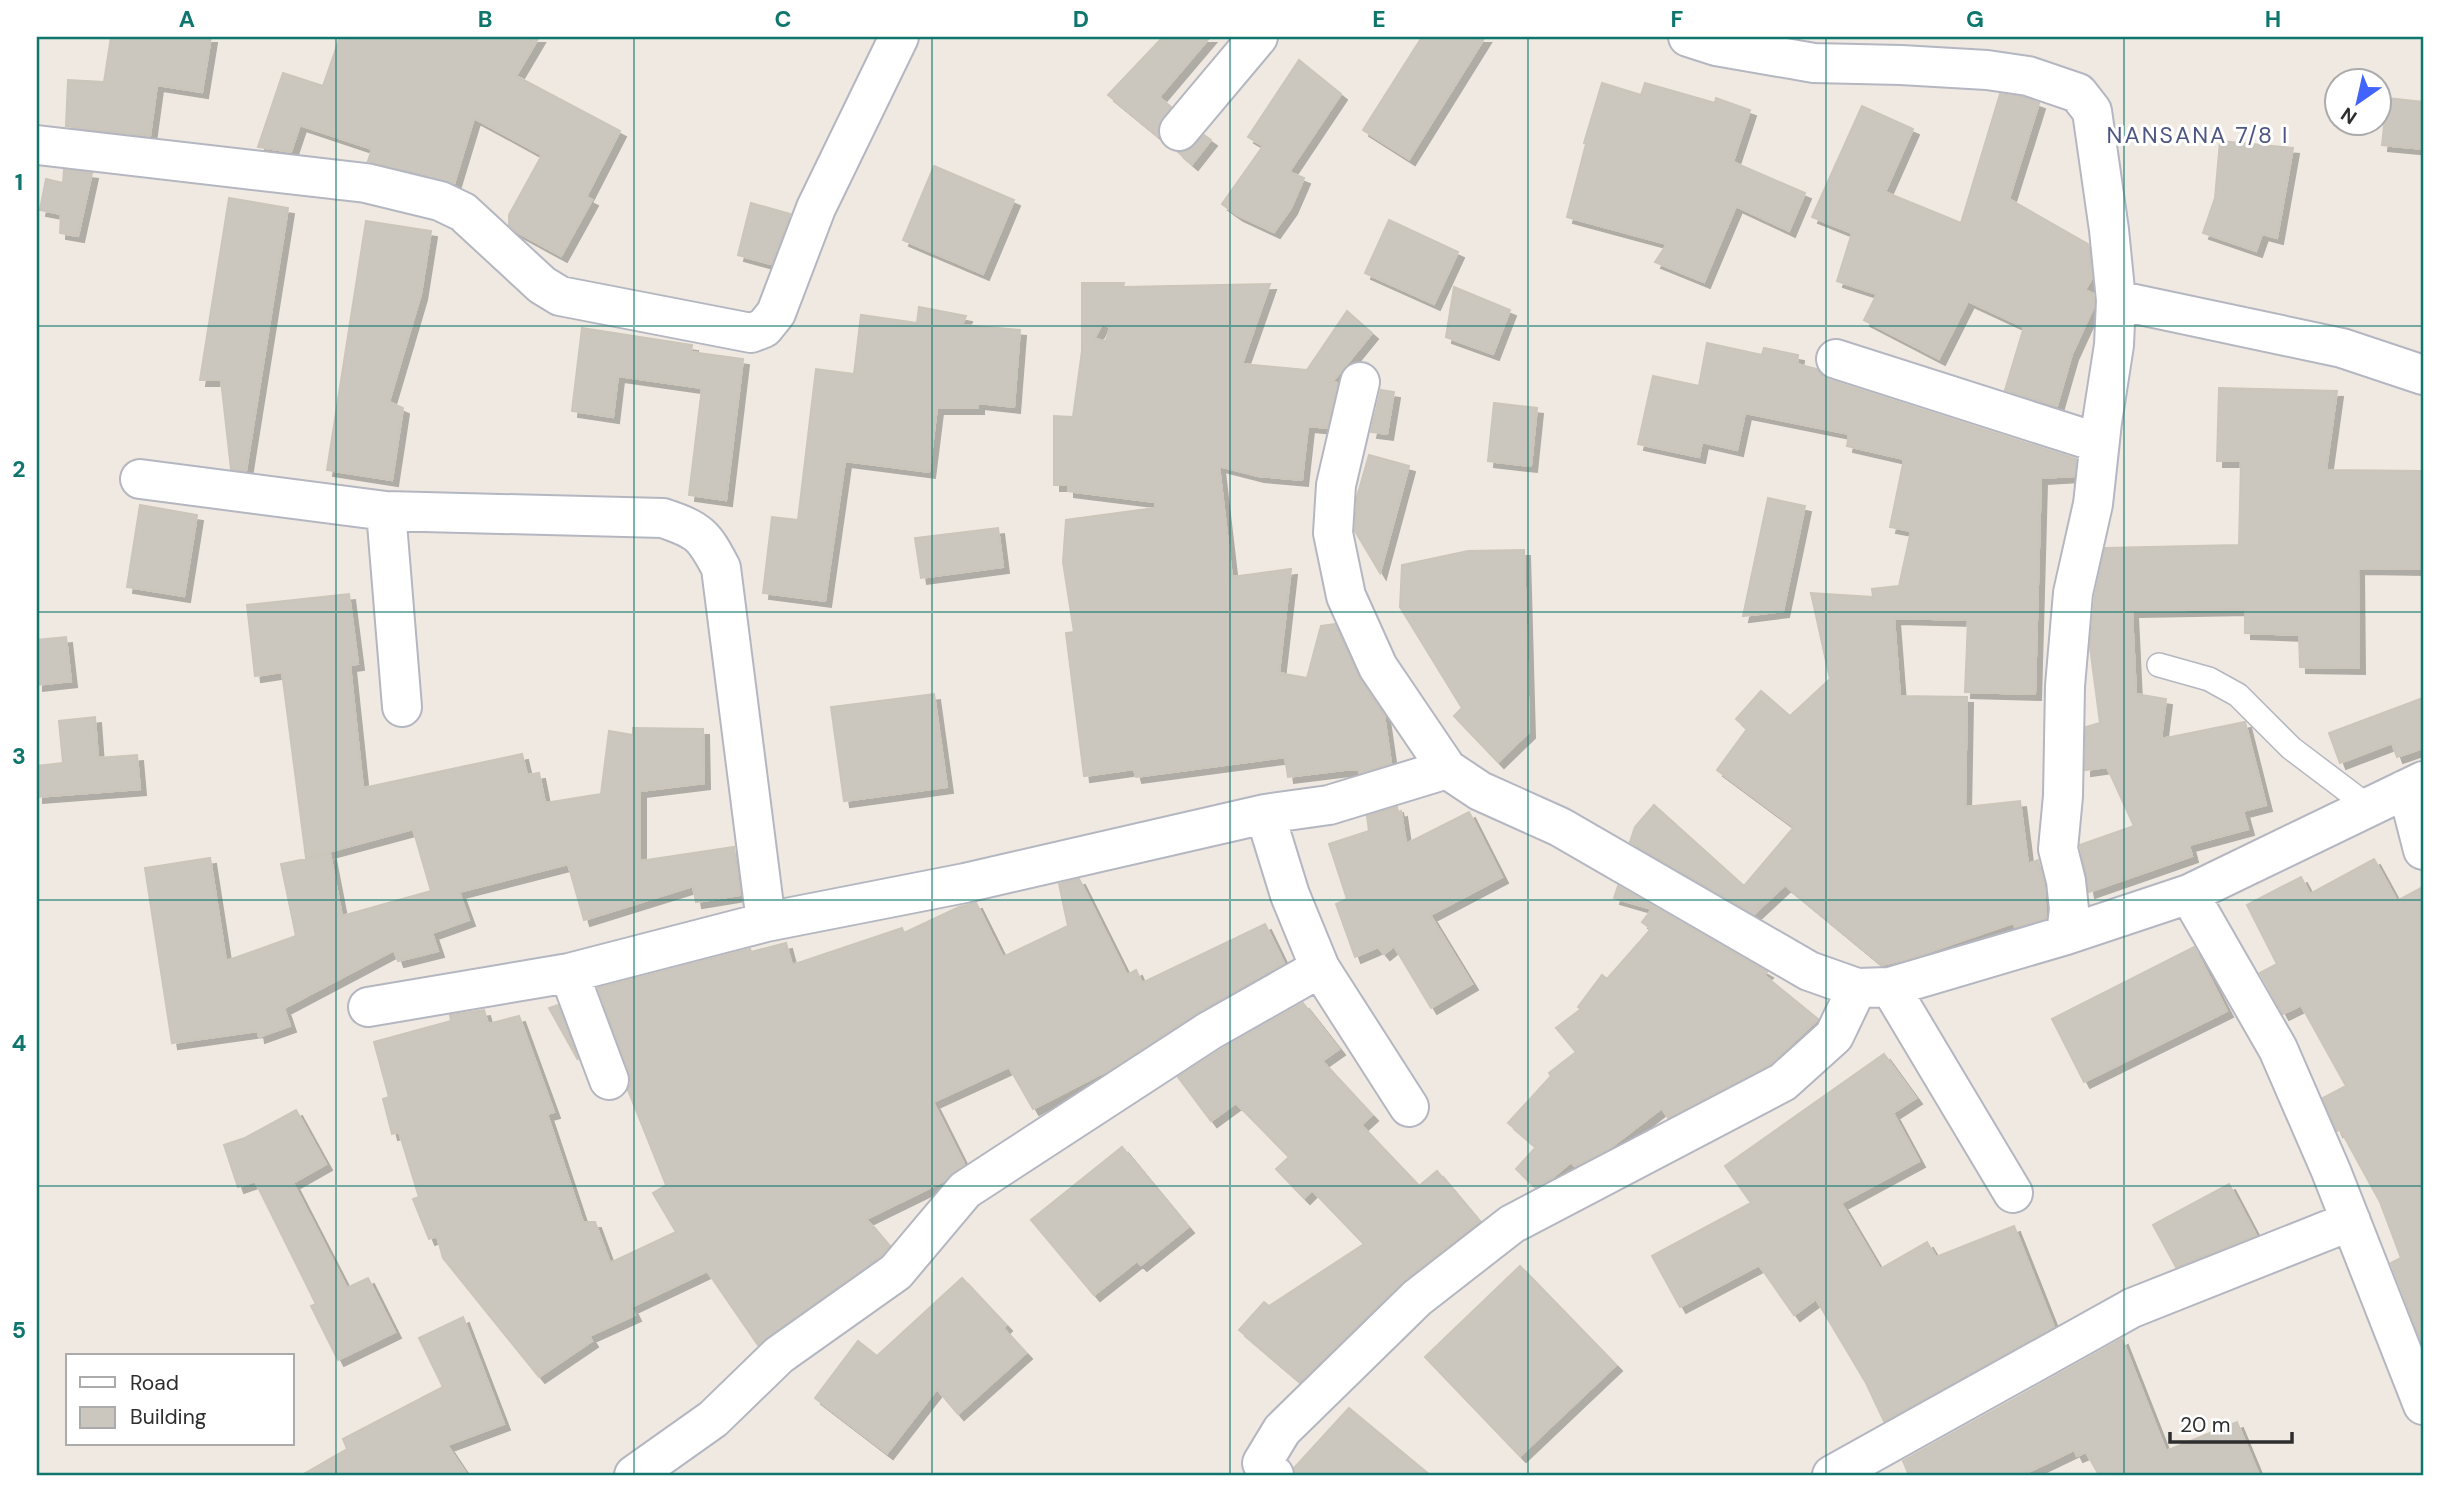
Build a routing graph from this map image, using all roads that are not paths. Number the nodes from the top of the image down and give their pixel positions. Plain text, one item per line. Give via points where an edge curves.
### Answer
1 (899, 37) edge
2 (1258, 37) edge
3 (1688, 37) edge
4 (1180, 131) dead end
5 (37, 145) edge
6 (2116, 300) junction
7 (1836, 359) dead end
8 (2423, 375) edge
9 (1360, 382) dead end
10 (2099, 443) junction
11 (140, 479) dead end
12 (386, 510) junction
13 (2159, 665) dead end
14 (402, 707) dead end
15 (1447, 769) junction
16 (2414, 785) edge
17 (2369, 807) junction
18 (1265, 814) junction
19 (2423, 850) edge
20 (2189, 894) junction
21 (766, 922) junction
22 (2066, 935) junction
23 (1320, 968) junction
24 (569, 973) junction
25 (1874, 988) junction
26 (368, 1007) dead end
27 (609, 1080) dead end
28 (1409, 1107) dead end
29 (2013, 1194) dead end
30 (2351, 1221) junction
31 (2423, 1405) edge
32 (1263, 1471) edge
33 (634, 1475) edge
34 (1832, 1475) edge

1 - 5 street via 816,208 776,313 764,328 751,333 560,296 463,212 440,201 366,183
2 - 4 street
3 - 6 street via 1728,49 1814,63 2028,76 2078,93 2092,111 2096,130
6 - 8 street via 2342,348
6 - 10 street
7 - 10 street
9 - 15 street via 1336,485 1334,533 1346,596 1378,667
10 - 22 street via 2093,504 2073,593 2065,685 2058,849 2069,909
11 - 12 street
12 - 14 street
12 - 21 street via 663,518 688,526 707,540 721,568
13 - 17 lane via 2210,679 2238,695 2291,748
15 - 18 street via 1329,805
15 - 25 street via 1480,791 1560,827 1809,971
16 - 17 street
16 - 19 street via 2413,811
17 - 20 street
18 - 21 street via 965,883
18 - 23 street via 1290,895
20 - 22 street
20 - 30 street via 2278,1049
21 - 24 street
22 - 25 street
23 - 28 street
23 - 33 street via 1209,1031 965,1190 896,1272 779,1355 713,1419
24 - 26 street
24 - 27 street
25 - 29 street
25 - 32 street via 1834,1036 1783,1082 1512,1224 1417,1298 1282,1430
30 - 31 street
30 - 34 street via 2132,1308

